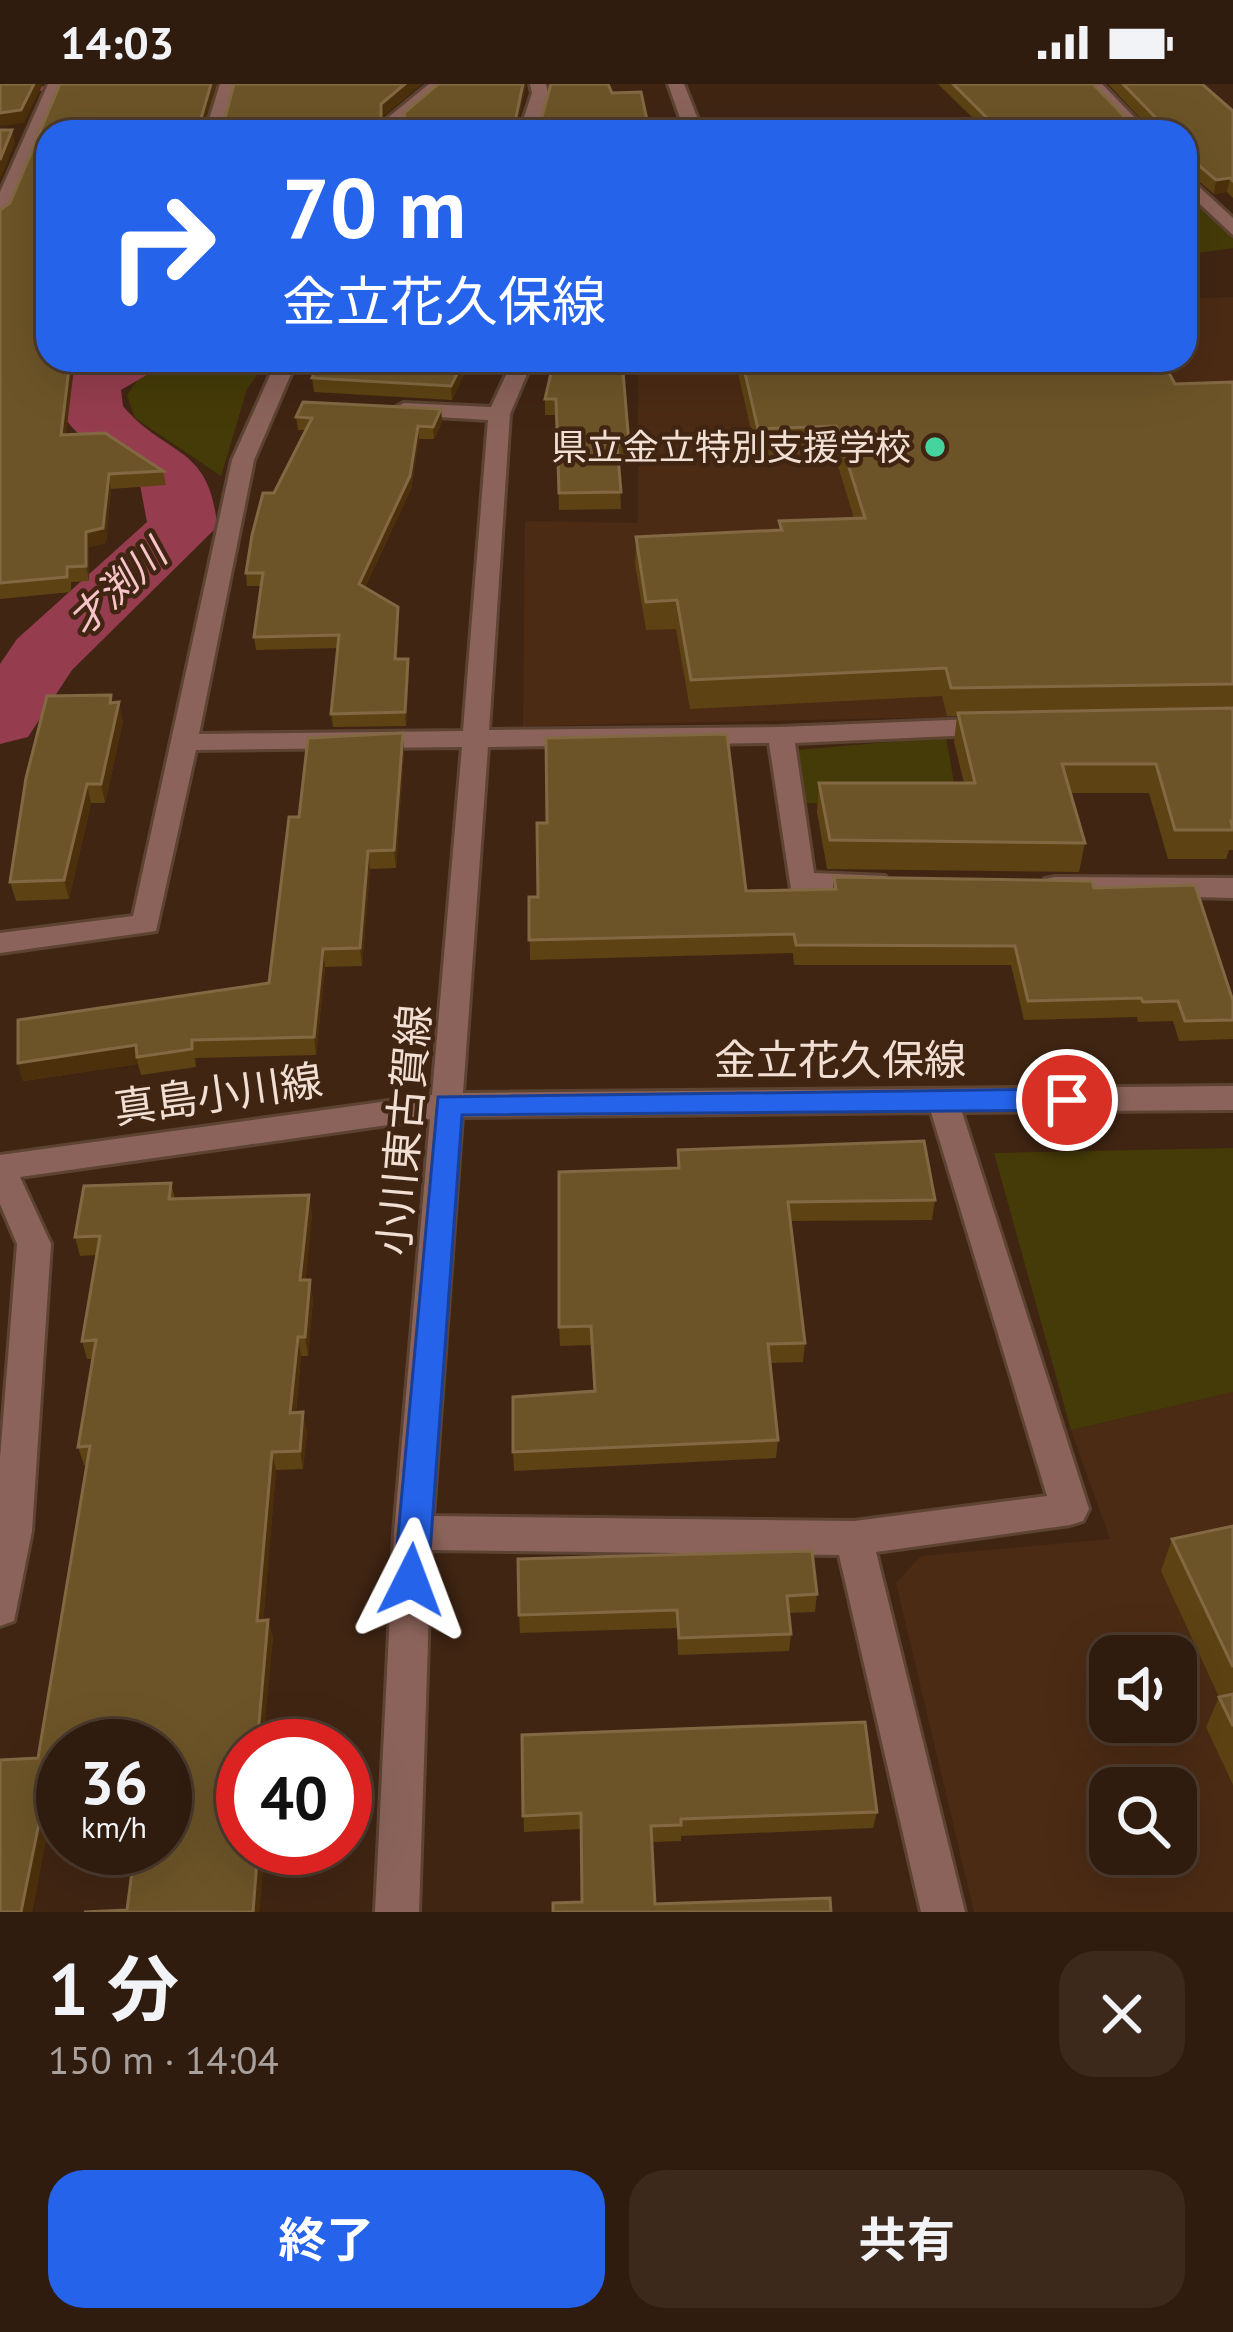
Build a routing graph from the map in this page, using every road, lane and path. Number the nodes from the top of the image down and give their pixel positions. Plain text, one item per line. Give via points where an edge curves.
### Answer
1 (228, 84) edge
2 (439, 84) edge
3 (538, 84) edge
4 (676, 84) edge
5 (1094, 84) edge
6 (54, 88) edge
7 (218, 120) edge
8 (396, 120) edge
9 (532, 120) edge
10 (690, 120) edge
11 (1128, 120) edge
12 (1197, 192) edge
13 (1, 210) edge
14 (1233, 229) edge
15 (284, 372) edge
16 (518, 372) edge
17 (383, 407) edge
18 (499, 414) junction
19 (1030, 724) edge
20 (781, 735) junction
21 (476, 737) junction
22 (187, 742) junction
23 (896, 883) edge
24 (1037, 885) edge
25 (1231, 895) edge
26 (0, 943) edge
27 (1233, 1098) edge
28 (943, 1101) junction
29 (448, 1105) junction
30 (0, 1167) edge
31 (413, 1533) junction
32 (854, 1538) junction
33 (0, 1608) edge
34 (398, 1912) edge
35 (943, 1912) edge

1 - 7 street
2 - 8 street
3 - 9 street
4 - 10 street
5 - 11 street
6 - 13 street via 25,132
12 - 14 street
15 - 22 street via 278,402 243,460
16 - 18 street, 小川東古賀線
17 - 18 street
18 - 21 street, 小川東古賀線
19 - 20 street
20 - 21 street
20 - 23 street via 801,882
21 - 22 street
21 - 29 street, 小川東古賀線
22 - 26 street via 146,925
24 - 25 street
27 - 28 street, 金立花久保線
28 - 29 street, 金立花久保線
28 - 32 street via 1070,1510
29 - 30 street, 真島小川線
29 - 31 street, 小川東古賀線
30 - 33 street via 34,1244
31 - 32 street
31 - 34 street, 小川東古賀線
32 - 35 street

